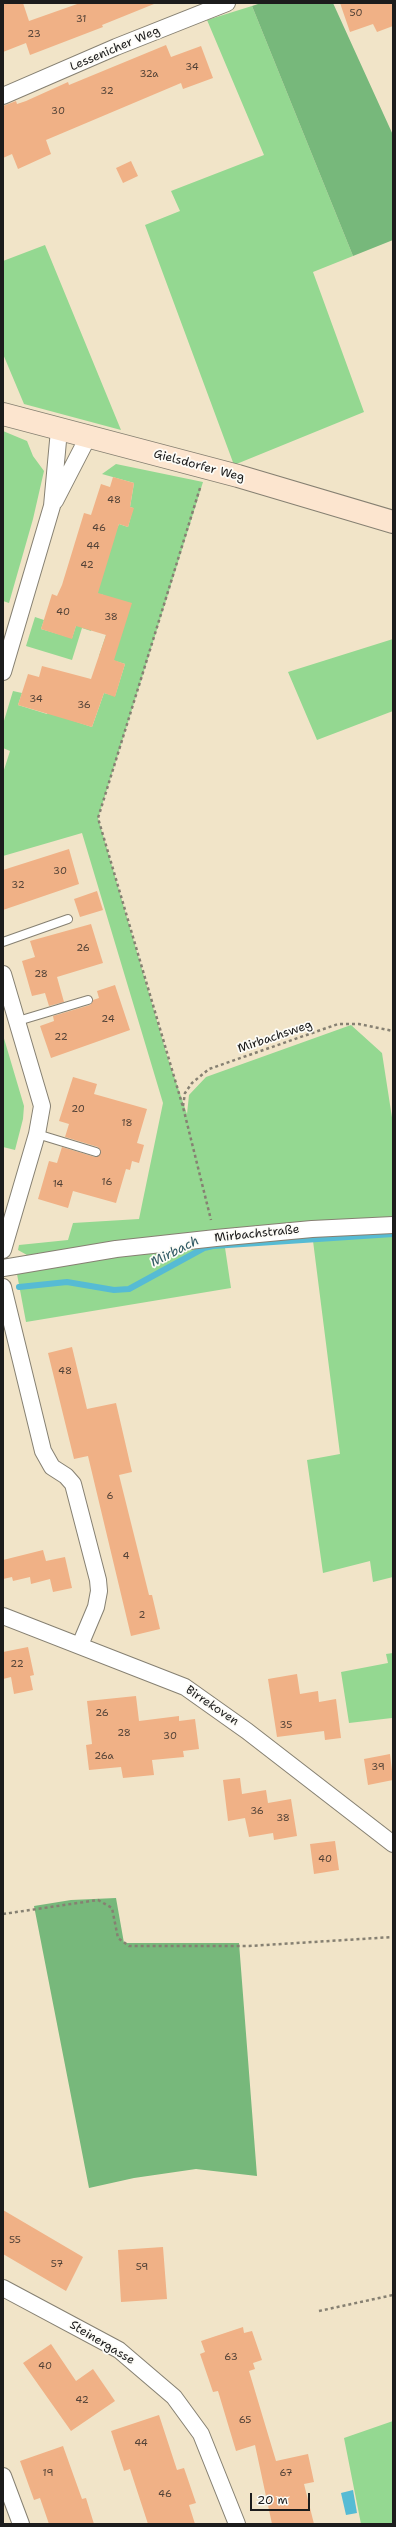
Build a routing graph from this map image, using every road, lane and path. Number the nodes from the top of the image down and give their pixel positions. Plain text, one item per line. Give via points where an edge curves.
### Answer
1 (227, 3) edge
2 (3, 96) edge
3 (3, 414) edge
4 (59, 430) junction
5 (88, 437) junction
6 (206, 468) junction
7 (52, 506) junction
8 (393, 522) edge
9 (3, 672) edge
10 (68, 919) dead end
11 (3, 942) edge
12 (3, 974) edge
13 (88, 1000) dead end
14 (12, 1014) edge
15 (393, 1031) edge
16 (183, 1107) junction
17 (37, 1134) junction
18 (96, 1152) dead end
19 (393, 1225) edge
20 (216, 1238) junction
21 (3, 1250) edge
22 (3, 1268) edge
23 (3, 1287) edge
24 (3, 1616) edge
25 (80, 1645) junction
26 (393, 1844) edge
27 (3, 1914) edge
28 (393, 1937) edge
29 (3, 2288) edge
30 (393, 2295) edge
31 (319, 2311) dead end
32 (4, 2480) edge
33 (21, 2524) edge
34 (237, 2524) edge

1 - 2 street, Lessenicher Weg
3 - 4 street, Gielsdorfer Weg
4 - 5 street, Gielsdorfer Weg
4 - 7 street
5 - 6 street, Gielsdorfer Weg
5 - 7 street
6 - 8 street, Gielsdorfer Weg
6 - 16 path via 98,818
7 - 9 street
10 - 11 lane
12 - 14 street
13 - 14 lane
14 - 17 street via 41,1098 42,1115
15 - 16 path, Mirbachsweg via 348,1022 338,1024 209,1070 192,1083 185,1093
16 - 20 path
17 - 18 lane
17 - 21 street
19 - 20 street, Mirbachstraße
20 - 22 street, Mirbachstraße via 116,1250
23 - 25 street via 43,1451 52,1467 73,1484 98,1580 96,1607
24 - 25 street, Birrekoven
25 - 26 street, Birrekoven via 185,1687
27 - 28 path via 98,1900 112,1908 118,1938 129,1946 250,1946
29 - 34 street, Steinergasse via 119,2350 174,2397 201,2434
30 - 31 path
32 - 33 street

